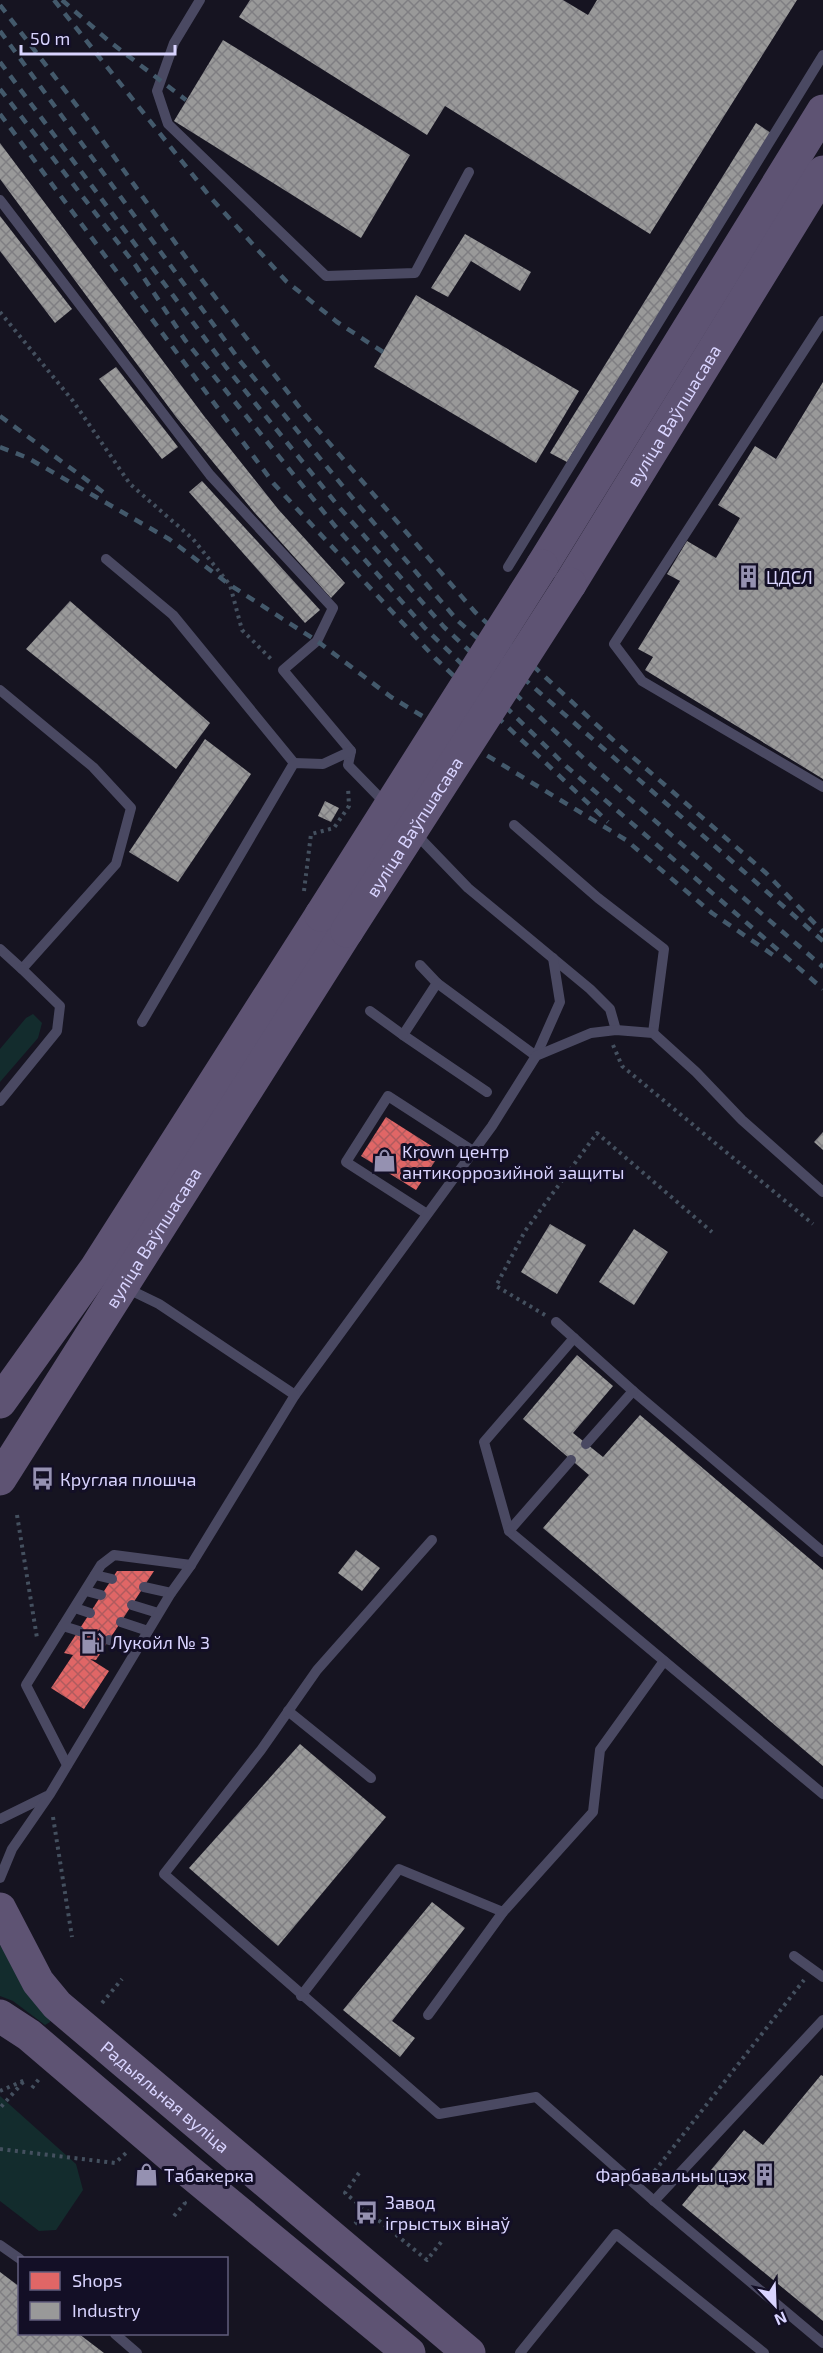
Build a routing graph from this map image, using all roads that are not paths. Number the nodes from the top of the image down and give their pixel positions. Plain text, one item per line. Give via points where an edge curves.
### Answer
1 (200, 0) edge
2 (823, 55) edge
3 (823, 111) edge
4 (469, 172) dead end
5 (823, 172) edge
6 (0, 200) edge
7 (823, 321) edge
8 (106, 559) dead end
9 (508, 567) dead end
10 (0, 690) edge
11 (351, 751) junction
12 (294, 763) junction
13 (823, 787) edge
14 (514, 825) dead end
15 (324, 913) junction
16 (0, 949) edge
17 (553, 958) junction
18 (420, 965) dead end
19 (22, 969) junction
20 (437, 983) junction
21 (370, 1011) dead end
22 (142, 1022) dead end
23 (611, 1031) junction
24 (654, 1033) junction
25 (403, 1035) junction
26 (536, 1056) junction
27 (487, 1092) dead end
28 (0, 1101) edge
29 (473, 1151) junction
30 (823, 1192) edge
31 (427, 1214) junction
32 (123, 1286) junction
33 (556, 1322) road end
34 (574, 1338) junction
35 (633, 1391) junction
36 (295, 1395) junction
37 (0, 1402) edge
38 (586, 1443) dead end
39 (572, 1460) dead end
40 (0, 1479) edge
41 (509, 1531) junction
42 (432, 1540) dead end
43 (823, 1552) edge
44 (190, 1565) junction
45 (95, 1575) junction
46 (112, 1579) dead end
47 (144, 1587) dead end
48 (86, 1591) junction
49 (171, 1593) junction
50 (101, 1595) dead end
51 (132, 1605) dead end
52 (75, 1608) junction
53 (90, 1613) dead end
54 (158, 1613) junction
55 (121, 1622) dead end
56 (63, 1626) junction
57 (79, 1631) dead end
58 (148, 1631) junction
59 (109, 1640) dead end
60 (138, 1647) junction
61 (664, 1661) junction
62 (288, 1711) junction
63 (67, 1765) junction
64 (370, 1778) dead end
65 (50, 1794) junction
66 (823, 1794) edge
67 (0, 1819) edge
68 (0, 1878) edge
69 (0, 1909) edge
70 (502, 1912) junction
71 (794, 1956) dead end
72 (823, 1977) edge
73 (301, 1996) junction
74 (428, 2015) dead end
75 (0, 2016) edge
76 (823, 2020) edge
77 (654, 2201) junction
78 (0, 2245) edge
79 (18, 2258) edge
80 (116, 2335) edge
81 (823, 2343) edge
82 (137, 2353) edge
83 (409, 2353) edge
84 (469, 2353) edge
85 (520, 2353) edge
86 (764, 2353) edge

1 - 4 lane via 174,43 157,91 168,123 326,276 416,273
2 - 9 lane
3 - 15 main road, вуліца Ваўпшасава, bridge
5 - 15 main road, вуліца Ваўпшасава, bridge via 570,584
6 - 11 lane via 210,474 333,608 317,641 283,670
7 - 13 lane via 614,644 642,681
8 - 12 lane via 173,615
10 - 19 lane via 93,767 131,808 116,864
11 - 12 lane via 323,764
11 - 17 lane via 348,765 468,888
12 - 22 lane
14 - 24 lane via 664,949
15 - 32 main road, вуліца Ваўпшасава
15 - 37 main road, вуліца Ваўпшасава via 96,1268
16 - 19 lane
17 - 23 lane via 610,1009
17 - 26 lane via 560,1002
18 - 20 lane
19 - 28 lane via 60,1006 57,1031
20 - 25 lane
20 - 26 lane
21 - 25 lane
23 - 24 lane
23 - 26 lane via 591,1032
24 - 30 lane via 742,1120
25 - 27 lane
26 - 29 lane
29 - 31 lane
29 - 31 lane via 388,1096 346,1162
31 - 36 lane
32 - 36 lane via 159,1304
32 - 40 main road, вуліца Ваўпшасава
33 - 34 lane
34 - 35 lane
34 - 41 lane via 483,1442
35 - 38 lane
35 - 43 lane
36 - 44 lane
39 - 41 lane
41 - 61 lane
42 - 62 lane via 317,1670
44 - 45 lane via 114,1555
44 - 49 lane
45 - 46 lane
45 - 48 lane
47 - 49 lane
48 - 50 lane
48 - 52 lane
49 - 54 lane
51 - 54 lane
52 - 53 lane
52 - 56 lane
54 - 58 lane
55 - 58 lane
56 - 57 lane
56 - 63 lane via 26,1685
58 - 60 lane
59 - 60 lane
60 - 63 lane
61 - 66 lane
61 - 70 lane via 600,1750 593,1812
62 - 64 lane
62 - 73 lane via 164,1874
63 - 65 lane
65 - 67 lane
65 - 68 lane via 12,1849
69 - 84 main road, Радыяльная вуліца via 38,1982 57,2005
70 - 73 lane via 399,1869
70 - 74 lane
71 - 72 lane
73 - 77 lane via 439,2114 536,2097
75 - 83 main road via 30,2035
76 - 77 lane
77 - 81 lane
78 - 79 lane
80 - 82 lane
85 - 86 lane via 616,2234

